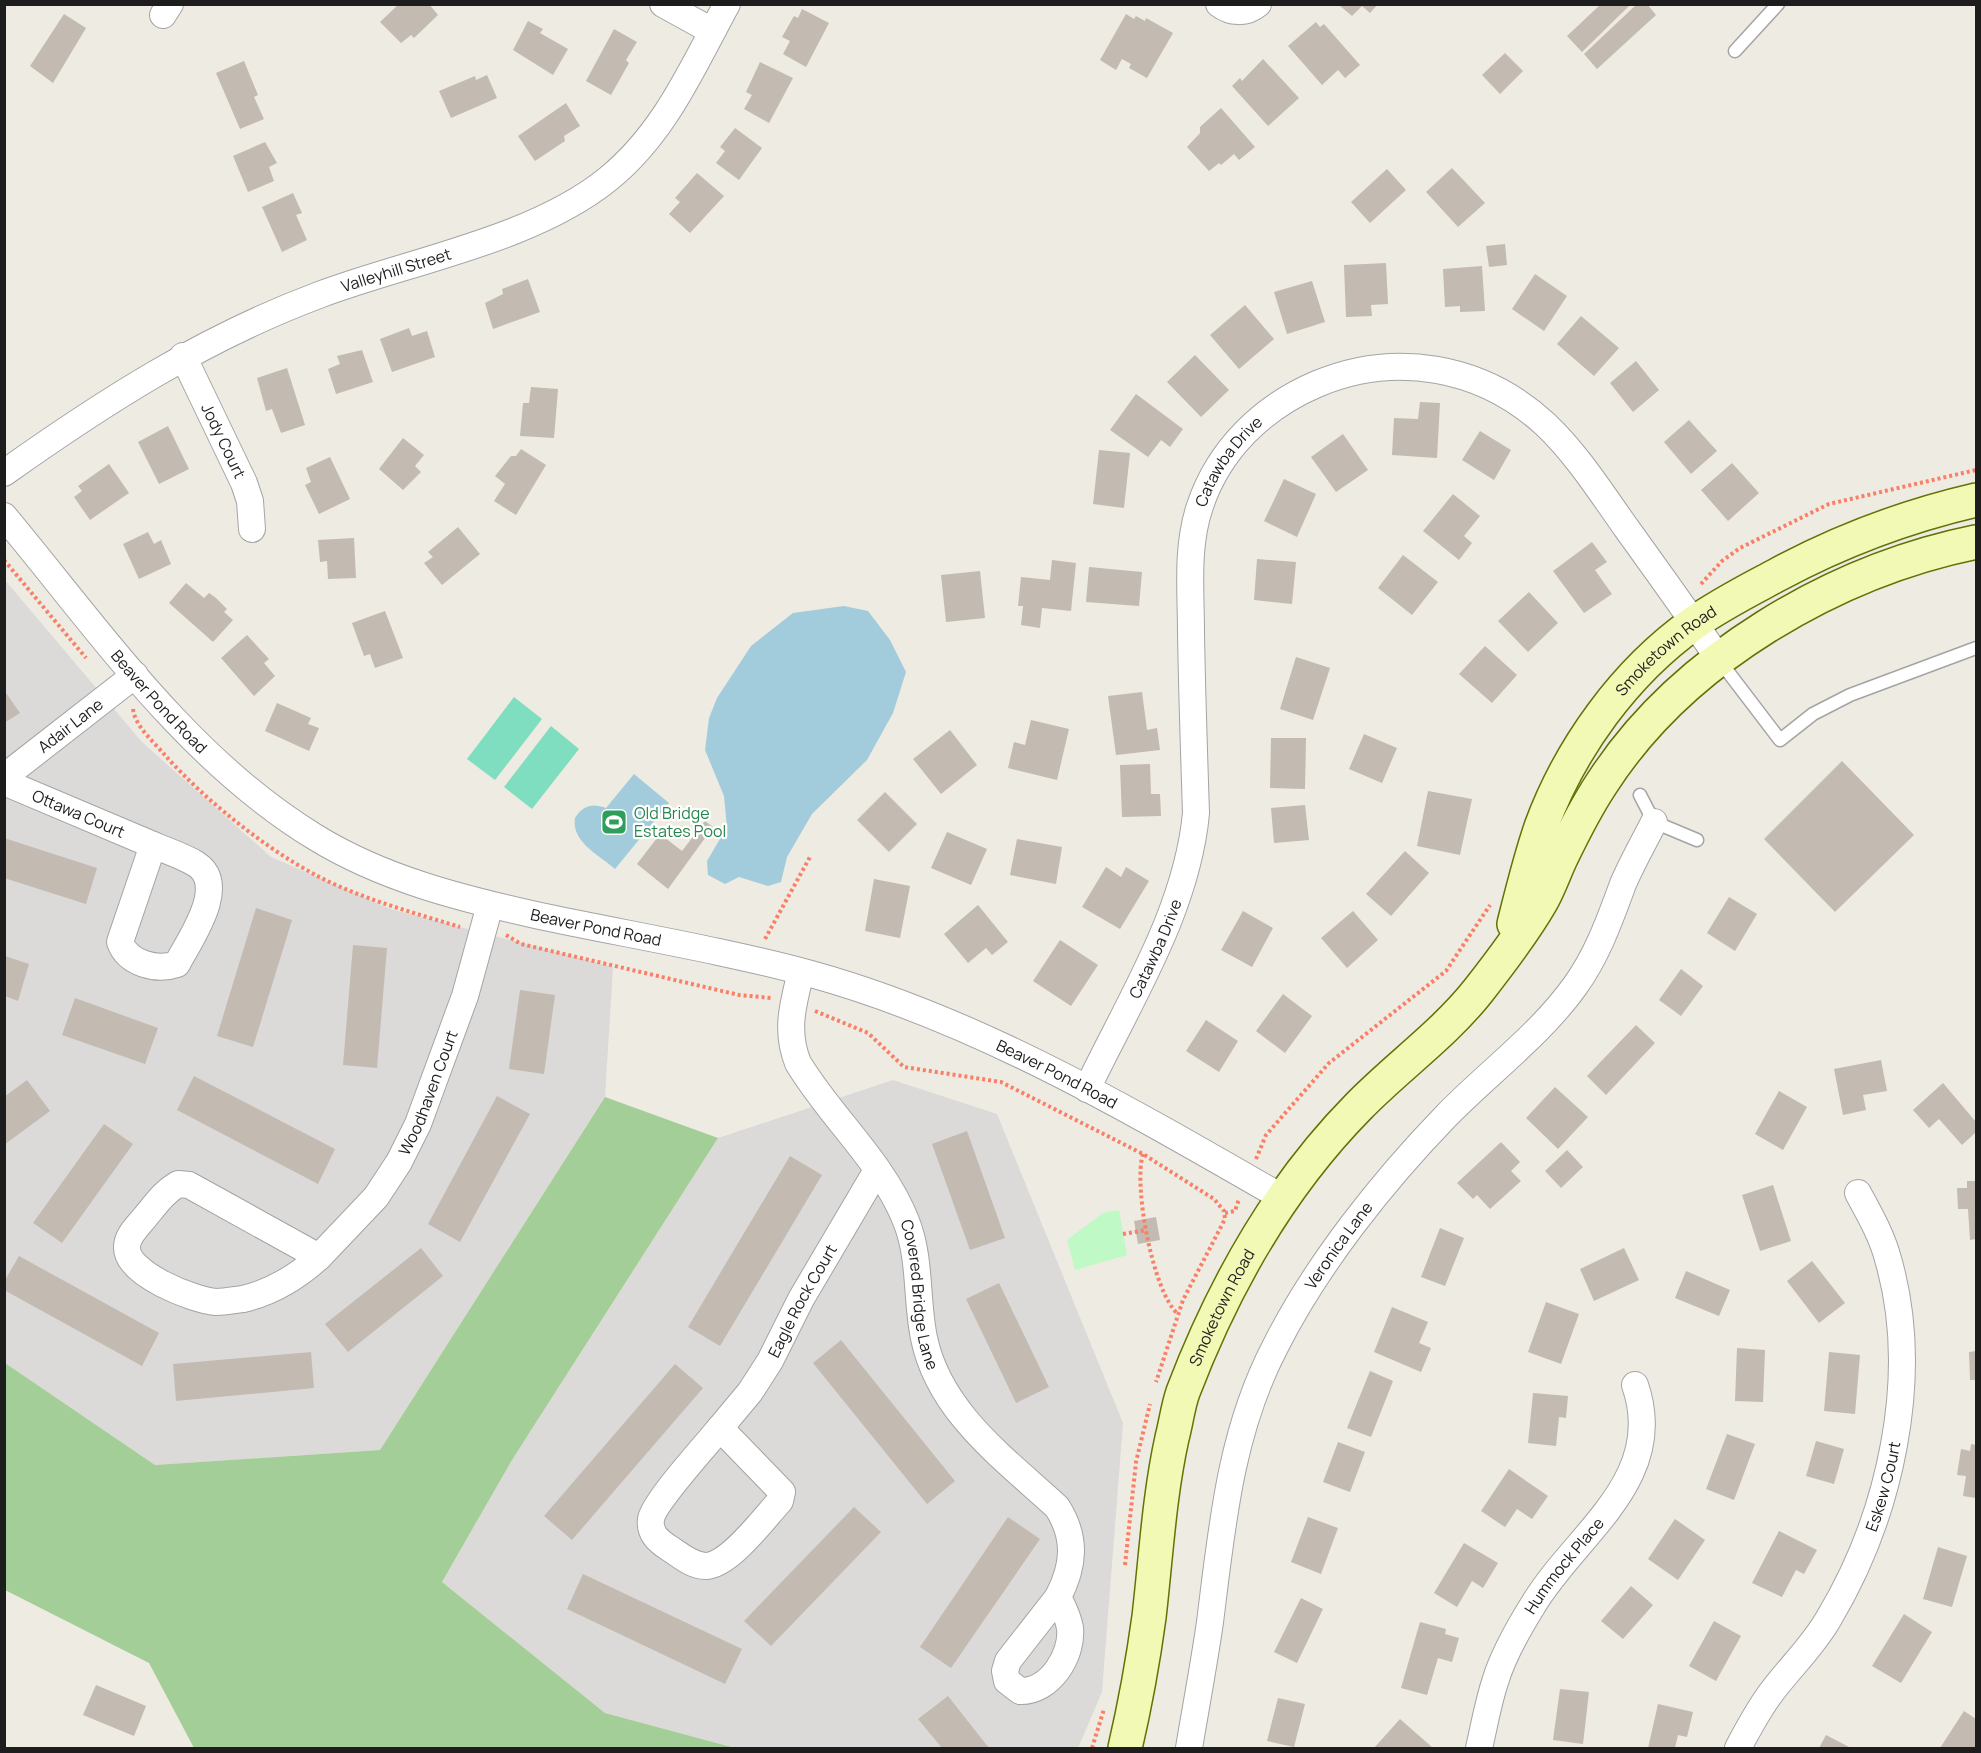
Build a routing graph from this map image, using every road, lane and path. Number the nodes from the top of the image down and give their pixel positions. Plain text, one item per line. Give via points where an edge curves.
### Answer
1 (663, 4) edge
2 (727, 4) edge
3 (1219, 4) edge
4 (1258, 4) edge
5 (1778, 4) edge
6 (712, 31) junction
7 (1736, 51) dead end
8 (183, 356) junction
9 (1977, 470) edge
10 (4, 473) edge
11 (1977, 500) edge
12 (4, 516) edge
13 (252, 529) dead end
14 (1977, 542) edge
15 (4, 560) edge
16 (1703, 582) dead end
17 (1695, 623) junction
18 (1977, 648) edge
19 (1719, 659) junction
20 (93, 663) dead end
21 (135, 675) junction
22 (4, 779) edge
23 (1640, 795) dead end
24 (1654, 822) junction
25 (1697, 840) dead end
26 (153, 845) junction
27 (810, 857) dead end
28 (1494, 896) dead end
29 (490, 905) junction
30 (506, 936) dead end
31 (765, 939) dead end
32 (1506, 954) junction
33 (801, 972) junction
34 (776, 998) dead end
35 (813, 1010) dead end
36 (1087, 1089) junction
37 (1143, 1154) junction
38 (1258, 1155) dead end
39 (877, 1170) junction
40 (1858, 1193) dead end
41 (1283, 1198) junction
42 (1234, 1211) dead end
43 (1225, 1213) junction
44 (1147, 1230) junction
45 (1124, 1234) dead end
46 (319, 1257) junction
47 (1178, 1314) junction
48 (1155, 1383) dead end
49 (1635, 1385) dead end
50 (1152, 1394) dead end
51 (720, 1428) junction
52 (1124, 1576) dead end
53 (1058, 1597) dead end
54 (1105, 1706) dead end
55 (1092, 1749) edge
56 (1125, 1749) edge
57 (1189, 1749) edge
58 (1479, 1749) edge
59 (1738, 1749) edge

1 - 6 street
2 - 6 street, Valleyhill Street
3 - 4 street via 1234,12
5 - 7 lane
6 - 8 street, Valleyhill Street via 676,102 655,133 608,180 577,201 473,245 321,294
8 - 10 street, Valleyhill Street via 82,418
8 - 13 street, Jody Court via 244,483
9 - 16 path via 1822,507 1740,548
11 - 17 main road, Smoketown Road via 1928,511 1861,536 1733,598
12 - 21 street, Beaver Pond Road
14 - 19 main road, Smoketown Road via 1894,566 1847,585 1747,637
15 - 20 path
17 - 19 street, Catawba Drive
17 - 32 main road, Smoketown Road via 1635,674 1586,740 1542,827
17 - 36 street, Catawba Drive via 1593,482 1546,425 1491,387 1454,372 1393,366 1331,378 1269,410 1229,451 1200,506 1190,554 1196,813 1193,843 1174,909
18 - 19 lane via 1850,695 1813,714 1780,740
19 - 32 main road, Smoketown Road via 1671,699 1636,736 1603,781 1578,823 1542,901
21 - 22 street, Adair Lane
21 - 29 street, Beaver Pond Road via 205,752 287,820 382,870
22 - 26 street, Ottawa Court
23 - 24 lane
24 - 25 lane
24 - 57 street, Veronica Lane via 1624,882 1597,951 1576,985 1550,1017 1446,1116 1382,1189 1300,1302 1274,1347 1237,1444 1228,1485
26 - 26 street, Ottawa Court via 196,864 210,882 207,904 177,964 167,968 146,965 123,951 120,942
27 - 31 path
28 - 38 path via 1446,970 1329,1063 1266,1135
29 - 33 street, Beaver Pond Road
29 - 46 street, Woodhaven Court via 465,996 418,1124 376,1197
30 - 34 path via 520,944 739,995
32 - 41 main road, Smoketown Road via 1448,1024 1356,1108
33 - 36 street, Beaver Pond Road via 890,1000 962,1029
33 - 39 street, Covered Bridge Lane via 790,1018 795,1056 807,1078
35 - 37 path via 868,1034 904,1067 1001,1082
36 - 41 street, Beaver Pond Road
37 - 43 path via 1208,1195
37 - 44 path via 1139,1176
39 - 51 street, Eagle Rock Court via 801,1299 770,1361
39 - 53 street, Covered Bridge Lane via 907,1223 915,1252 924,1339 948,1396 978,1434 1057,1507 1065,1520 1072,1541 1072,1560
40 - 59 street, Eskew Court via 1876,1225 1896,1294 1899,1394 1886,1487 1871,1534 1847,1587 1805,1653 1752,1720
41 - 56 main road, Smoketown Road via 1213,1320 1181,1397 1166,1464 1149,1619
42 - 43 path
43 - 47 path
44 - 45 path
44 - 47 path via 1163,1295
46 - 46 street, Woodhaven Court via 189,1185 178,1184 167,1190 130,1235 127,1247 135,1267 162,1283 216,1302 274,1289
47 - 48 path
49 - 58 street, Hummock Place via 1642,1440 1635,1463 1600,1522 1541,1592 1512,1640 1495,1681
50 - 52 path via 1136,1462
51 - 51 street, Eagle Rock Court via 651,1517 651,1528 660,1543 693,1564 706,1566 725,1559 780,1501 782,1492
54 - 55 path

